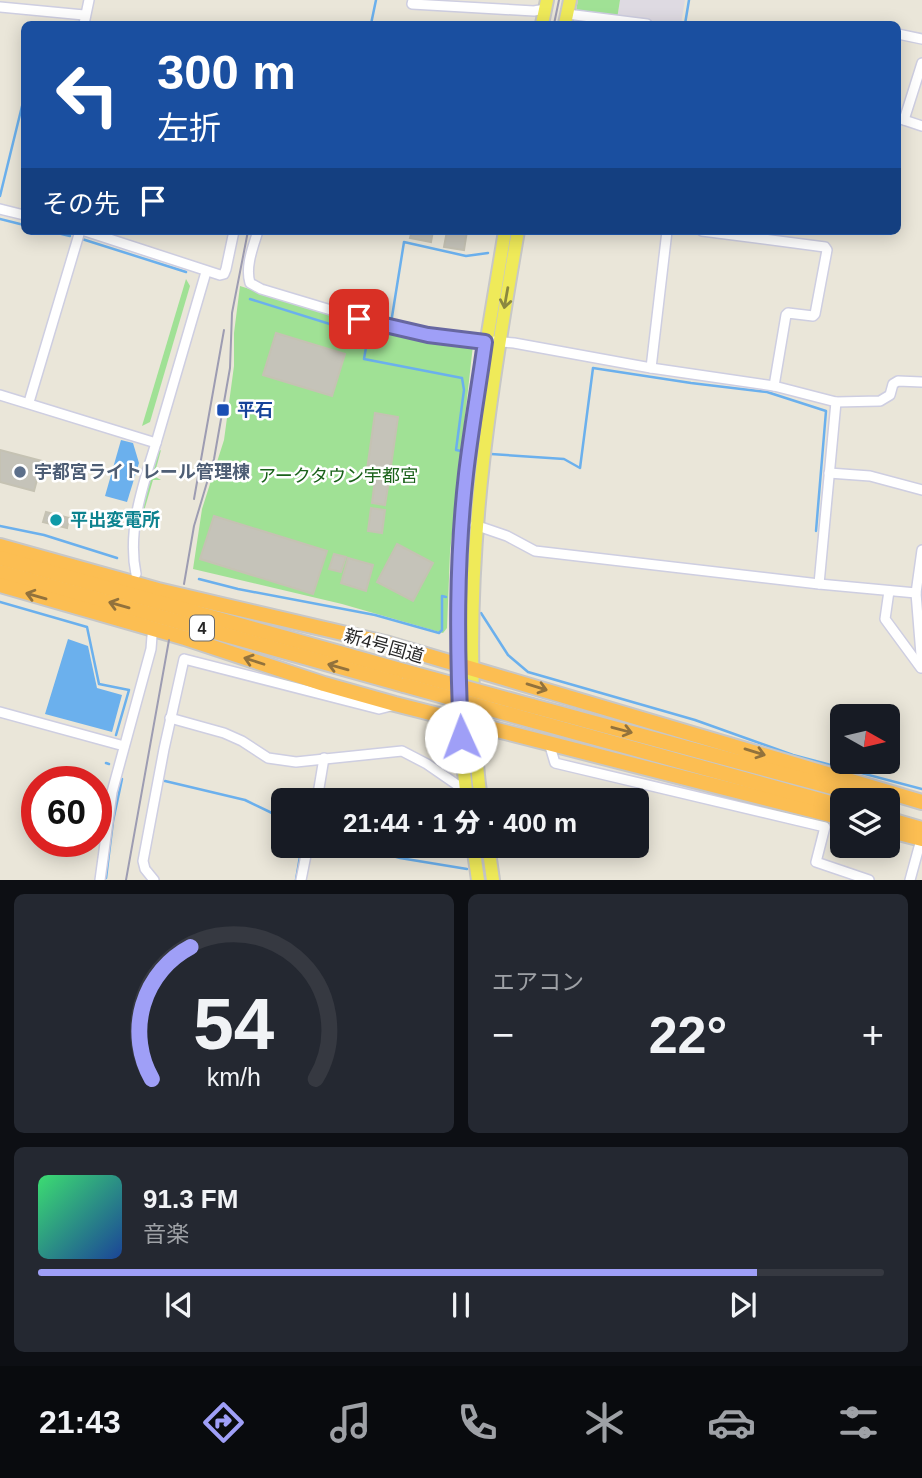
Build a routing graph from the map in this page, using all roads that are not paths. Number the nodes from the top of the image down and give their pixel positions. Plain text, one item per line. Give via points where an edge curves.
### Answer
1 (89, 0) edge
2 (413, 0) edge
3 (570, 0) edge
4 (546, 5) edge
5 (0, 6) edge
6 (566, 19) edge
7 (84, 20) edge
8 (598, 21) edge
9 (901, 35) edge
10 (922, 39) edge
11 (922, 63) edge
12 (901, 119) edge
13 (922, 126) edge
14 (0, 209) edge
15 (21, 214) edge
16 (82, 235) edge
17 (95, 235) edge
18 (233, 235) edge
19 (257, 235) edge
20 (504, 235) edge
21 (517, 235) edge
22 (667, 235) edge
23 (733, 235) edge
24 (206, 272) junction
25 (485, 342) junction
26 (499, 342) junction
27 (651, 368) junction
28 (922, 382) edge
29 (774, 386) junction
30 (0, 395) edge
31 (29, 402) junction
32 (836, 402) junction
33 (156, 443) junction
34 (829, 473) junction
35 (922, 490) edge
36 (475, 525) junction
37 (0, 546) edge
38 (922, 550) edge
39 (0, 558) edge
40 (0, 572) edge
41 (136, 574) dead end
42 (819, 584) junction
43 (0, 585) edge
44 (889, 591) junction
45 (916, 593) junction
46 (152, 636) dead end
47 (922, 656) edge
48 (465, 666) junction
49 (922, 668) edge
50 (404, 678) junction
51 (395, 704) junction
52 (0, 712) edge
53 (531, 713) junction
54 (170, 718) junction
55 (467, 722) junction
56 (549, 743) junction
57 (124, 746) junction
58 (324, 758) junction
59 (319, 788) edge
60 (457, 788) edge
61 (466, 788) edge
62 (479, 788) edge
63 (832, 788) edge
64 (830, 802) edge
65 (922, 802) edge
66 (900, 805) edge
67 (922, 811) edge
68 (830, 815) edge
69 (900, 823) edge
70 (922, 829) edge
71 (900, 835) edge
72 (921, 842) edge
73 (305, 858) edge
74 (475, 858) edge
75 (490, 858) edge
76 (100, 880) edge
77 (154, 880) edge
78 (301, 880) edge
79 (478, 880) edge
80 (493, 880) edge
81 (869, 880) edge
82 (910, 880) edge

1 - 7 street
2 - 4 street via 412,4 534,11
3 - 6 main road
5 - 7 street
6 - 8 street
9 - 10 street
11 - 12 street
12 - 13 street
14 - 15 street
16 - 31 street
17 - 24 street
18 - 24 street via 224,274
19 - 25 street via 249,264 250,283 261,289 384,326
20 - 25 main road
21 -> 26 main road
22 - 27 street
23 - 29 street via 827,250 815,314 786,315
24 - 33 street
25 - 26 street
25 - 48 main road via 466,476 459,580
26 - 27 street
26 - 36 main road
27 - 29 street
28 - 32 street via 898,381 880,401
29 - 32 street
30 - 31 street
31 - 33 street
32 - 34 street
33 - 41 street via 136,515
34 - 35 street via 870,476
34 - 42 street
36 - 42 street via 536,551
36 - 48 main road via 471,639
37 - 48 highway
38 - 45 street
39 - 50 highway, 新4号国道 / 4
50 -> 40 highway, 新4号国道 / 4
42 - 44 street
51 -> 43 highway
44 - 45 street
44 - 49 street via 885,619
45 - 47 street
46 - 57 street
47 - 49 street
48 - 55 main road
48 -> 65 highway
50 - 53 highway, 新4号国道 / 4, bridge
51 - 54 street via 379,709 184,659
51 - 55 highway
52 - 57 street
53 -> 63 highway, 新4号国道 / 4
53 - 64 highway, 新4号国道 / 4
54 - 58 street via 224,733 268,758 296,762
54 - 77 street via 143,861
55 - 56 highway
55 - 61 main road
55 - 62 main road
56 - 68 highway
56 - 81 street via 555,763 825,827 816,862
57 - 76 street
58 - 59 street
58 - 60 street via 402,751
66 - 67 highway
69 - 70 highway
71 - 72 highway
72 - 82 street
73 - 78 street
74 - 79 main road
75 - 80 main road

